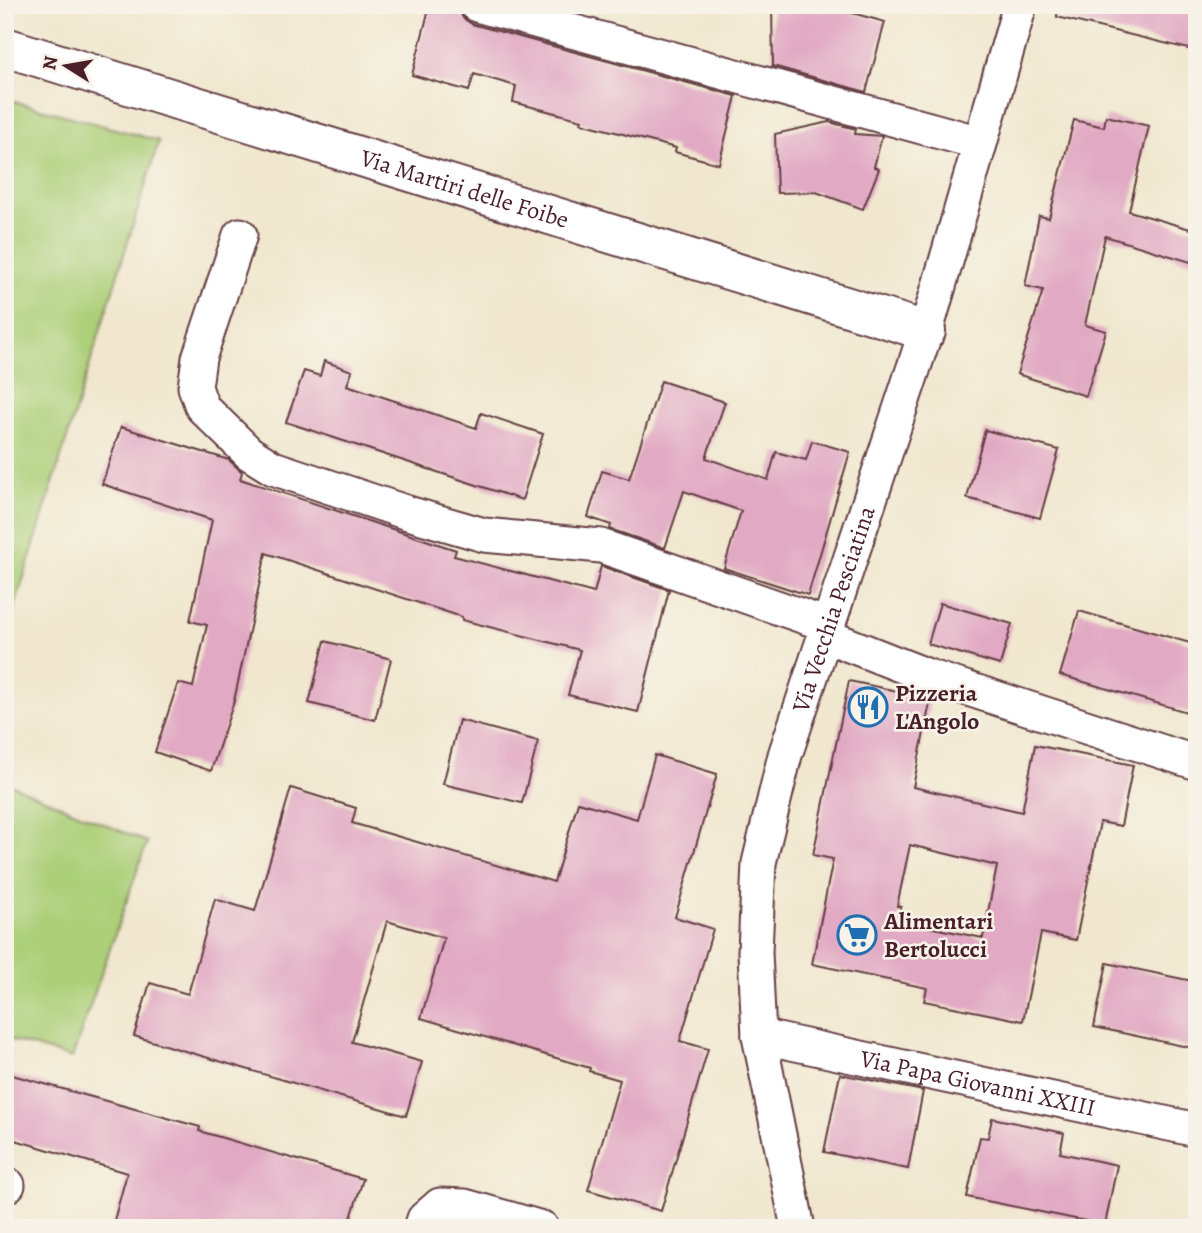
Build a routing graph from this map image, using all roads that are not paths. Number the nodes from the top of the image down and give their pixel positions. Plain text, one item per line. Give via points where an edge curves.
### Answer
1 (477, 5) edge
2 (1020, 5) edge
3 (5, 47) edge
4 (980, 144) junction
5 (240, 235) dead end
6 (926, 331) junction
7 (826, 630) junction
8 (1197, 763) edge
9 (760, 1036) junction
10 (1197, 1130) edge
11 (421, 1228) edge
12 (542, 1228) edge
13 (798, 1228) edge

1 - 4 street
2 - 4 street, Via Vecchia Pesciatina
3 - 6 street, Via Martiri delle Foibe
4 - 6 street, Via Vecchia Pesciatina
5 - 7 street via 199,358 195,387 202,407 249,453 273,468 484,535 601,546
6 - 7 street, Via Vecchia Pesciatina
7 - 8 street via 928,676
7 - 9 street, Via Vecchia Pesciatina via 785,755 759,863 755,952
9 - 10 street, Via Papa Giovanni XXIII
9 - 13 street, Via Vecchia Pesciatina
11 - 12 street via 440,1205 465,1206

